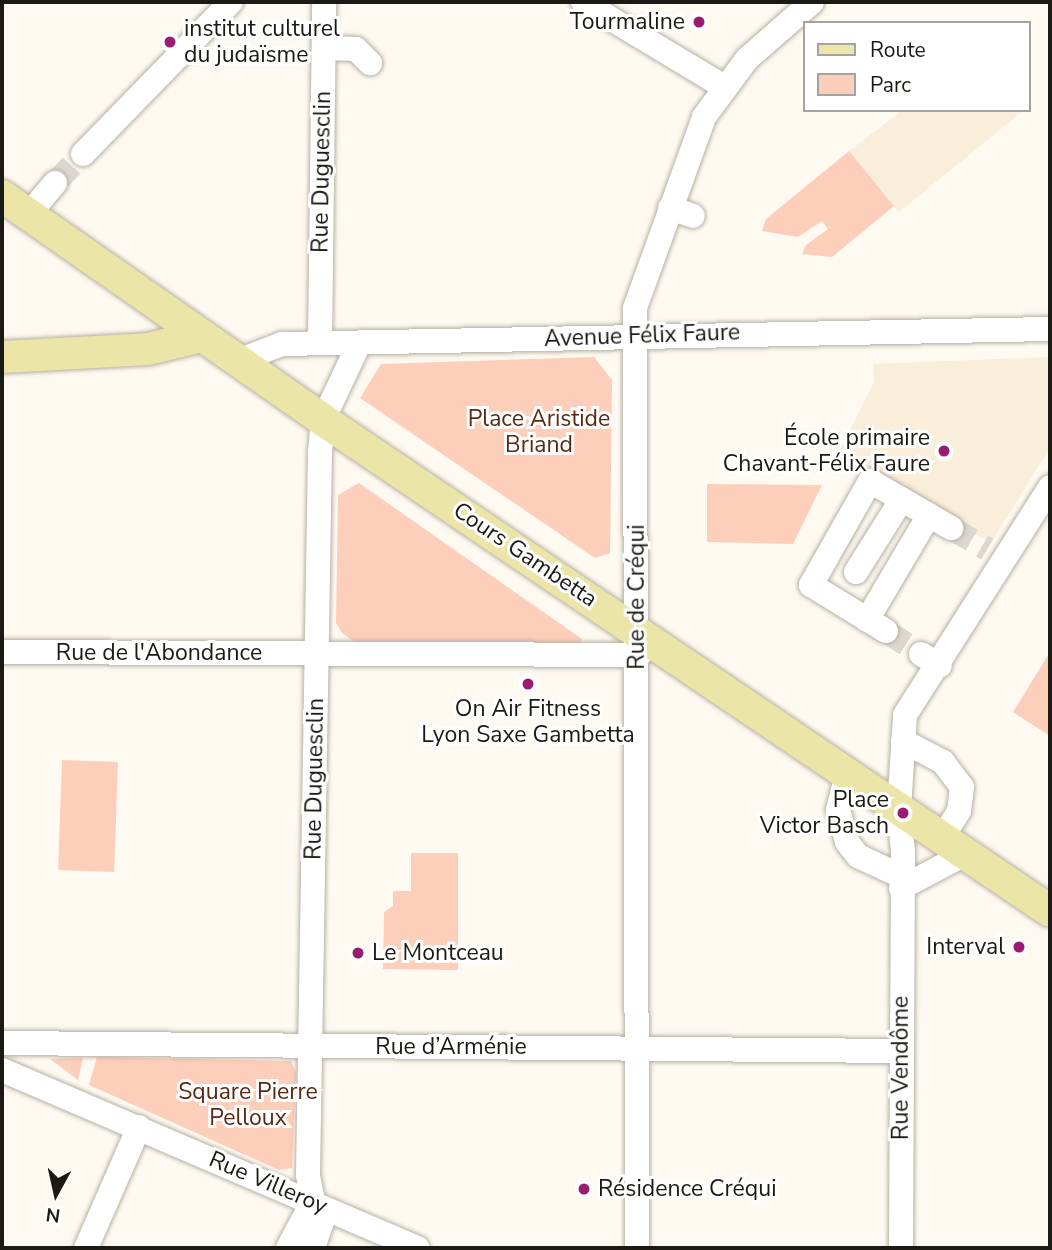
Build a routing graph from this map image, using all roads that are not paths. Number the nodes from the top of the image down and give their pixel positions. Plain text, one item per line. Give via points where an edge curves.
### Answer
1 (231, 2) edge
2 (324, 2) edge
3 (583, 2) edge
4 (812, 2) edge
5 (324, 48) junction
6 (370, 63) dead end
7 (723, 86) junction
8 (83, 154) tunnel mouth
9 (55, 183) tunnel mouth
10 (2, 196) edge
11 (29, 215) junction
12 (1050, 329) edge
13 (202, 336) junction
14 (635, 337) junction
15 (320, 343) junction
16 (359, 344) junction
17 (2, 357) edge
18 (238, 361) junction
19 (323, 420) junction
20 (1050, 487) edge
21 (902, 499) junction
22 (929, 515) junction
23 (951, 528) tunnel mouth
24 (890, 541) dead end
25 (856, 572) dead end
26 (867, 620) junction
27 (638, 643) junction
28 (2, 652) edge
29 (317, 654) junction
30 (903, 741) junction
31 (847, 774) junction
32 (899, 809) junction
33 (954, 846) junction
34 (901, 882) junction
35 (1050, 911) edge
36 (2, 1043) edge
37 (310, 1046) junction
38 (638, 1048) junction
39 (901, 1052) junction
40 (2, 1070) edge
41 (139, 1127) junction
42 (324, 1211) junction
43 (86, 1248) edge
44 (288, 1248) edge
45 (313, 1248) edge
46 (418, 1248) edge
47 (637, 1248) edge
48 (901, 1248) edge

1 - 8 street
2 - 5 street, Rue Duguesclin
3 - 7 street
4 - 7 street, Rue de Créqui
5 - 6 street via 356,49
5 - 15 street, Rue Duguesclin
7 - 14 street, Rue de Créqui via 704,117 682,212 638,294
9 - 11 street
10 - 11 main road, Cours Gambetta
11 - 13 main road, Cours Gambetta
12 - 14 street, Avenue Félix Faure
13 - 17 main road via 148,349
13 - 18 main road, Cours Gambetta
14 - 16 street, Avenue Félix Faure
14 - 27 street, Rue de Créqui
15 - 16 street, Avenue Félix Faure
15 - 18 street, Avenue Félix Faure via 282,344
16 - 19 street, Rue Duguesclin
18 - 19 main road, Cours Gambetta
19 - 27 main road, Cours Gambetta
19 - 29 street, Rue Duguesclin
20 - 30 street, Rue Vendôme via 996,555 931,660 905,715
21 - 22 street
21 - 25 street
21 - 26 street via 870,481 811,585
22 - 23 street
22 - 26 street
24 - 26 street
27 - 29 street
27 - 31 main road, Cours Gambetta
27 - 38 street, Rue de Créqui
28 - 29 street, Rue de l'Abondance
29 - 37 street, Rue Duguesclin
30 - 32 street, Rue Vendôme
30 - 33 street via 943,761 962,788
31 - 32 main road, Cours Gambetta
31 - 34 street via 838,810 846,842 858,856
32 - 33 main road, Cours Gambetta
32 - 34 street, Rue Vendôme
33 - 34 street
33 - 35 main road, Cours Gambetta
34 - 39 street, Rue Vendôme
36 - 37 street, Rue d’Arménie
36 - 40 street, Rue d’Arménie
37 - 38 street, Rue d’Arménie
37 - 42 street, Rue Duguesclin via 308,1175
38 - 39 street, Rue d’Arménie
38 - 47 street, Rue de Créqui
39 - 48 street, Rue Vendôme
40 - 41 street, Rue Villeroy
41 - 42 street, Rue Villeroy
41 - 43 street
42 - 44 street
42 - 45 street, Rue Duguesclin
42 - 46 street, Rue Villeroy

